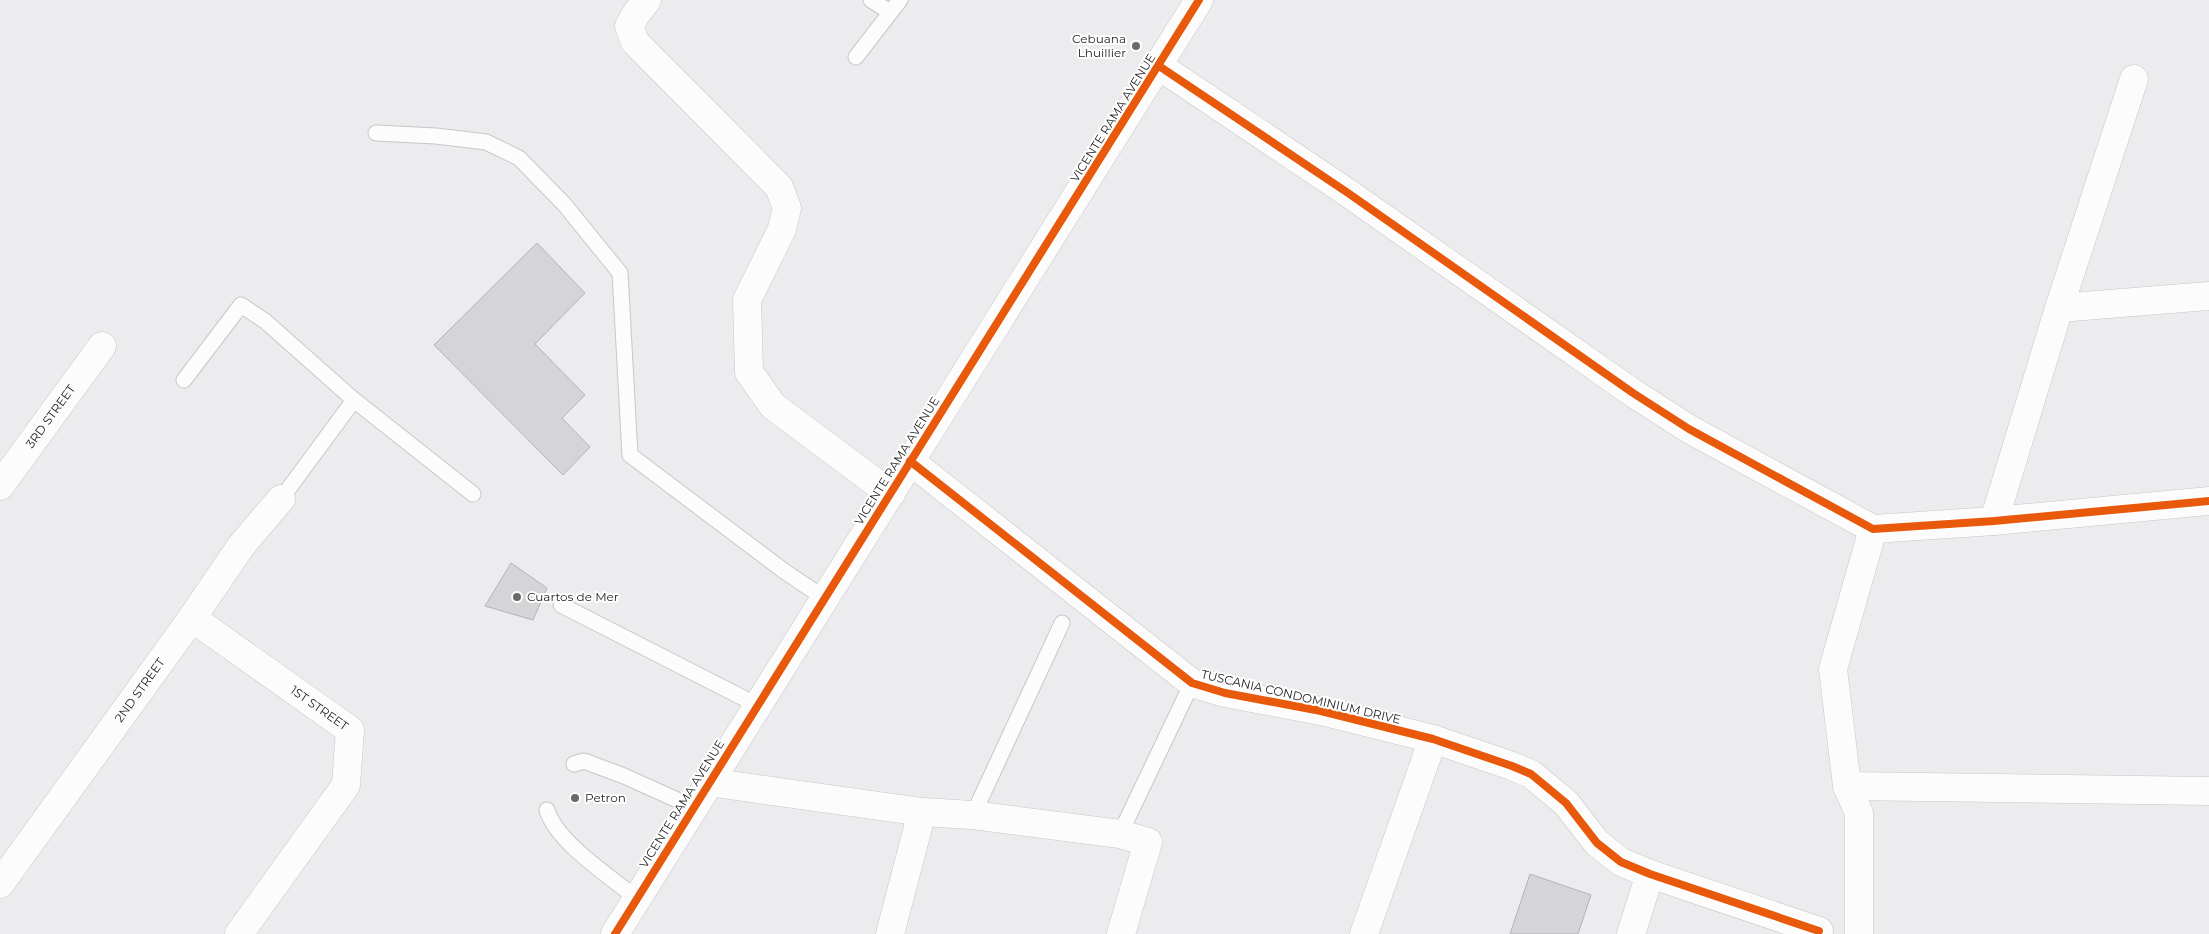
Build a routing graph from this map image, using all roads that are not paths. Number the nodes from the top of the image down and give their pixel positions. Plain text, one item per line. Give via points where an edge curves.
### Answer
1 (647, 0) edge
2 (871, 0) edge
3 (900, 0) edge
4 (1200, 0) edge
5 (890, 12) junction
6 (856, 57) dead end
7 (1159, 66) junction
8 (2134, 79) dead end
9 (376, 134) dead end
10 (2209, 296) edge
11 (2059, 308) junction
12 (102, 346) dead end
13 (184, 380) dead end
14 (354, 400) junction
15 (910, 461) junction
16 (0, 486) edge
17 (473, 494) dead end
18 (890, 494) junction
19 (281, 499) joint
20 (2209, 501) edge
21 (1994, 522) junction
22 (1873, 529) junction
23 (824, 598) junction
24 (561, 605) dead end
25 (192, 618) junction
26 (1062, 623) dead end
27 (1192, 683) junction
28 (757, 705) junction
29 (1433, 739) junction
30 (574, 764) dead end
31 (708, 782) junction
32 (1846, 786) junction
33 (2209, 791) edge
34 (693, 807) junction
35 (548, 810) dead end
36 (922, 812) junction
37 (973, 816) junction
38 (1120, 834) junction
39 (1650, 874) junction
40 (0, 884) edge
41 (637, 898) junction
42 (1819, 932) dead end
43 (239, 934) edge
44 (615, 934) edge
45 (890, 934) edge
46 (1120, 934) edge
47 (1364, 934) edge
48 (1632, 934) edge
49 (1859, 934) edge

1 - 18 street via 629,26 635,42 780,188 787,208 782,230 747,300 749,372 773,406
2 - 5 lane
3 - 5 lane
4 - 7 street, VICENTE RAMA AVENUE
5 - 6 lane
7 - 15 street, VICENTE RAMA AVENUE
7 - 22 street via 1348,193 1633,393 1689,429
8 - 11 street
9 - 23 lane via 486,142 519,158 564,204 620,273 630,455
10 - 11 street
11 - 21 street
12 - 16 street, 3RD STREET
13 - 14 lane via 241,306 265,321
14 - 17 lane
14 - 19 lane
15 - 18 street, VICENTE RAMA AVENUE
15 - 27 street, TUSCANIA CONDOMINIUM DRIVE
18 - 23 street, VICENTE RAMA AVENUE
19 - 25 street, 2ND STREET via 241,546
20 - 21 street
21 - 22 street
22 - 32 street via 1833,669
23 - 28 street, VICENTE RAMA AVENUE
24 - 28 lane
25 - 40 street, 2ND STREET
25 - 43 street, 1ST STREET via 350,730 346,785
26 - 37 lane
27 - 29 street, TUSCANIA CONDOMINIUM DRIVE
27 - 38 lane
28 - 31 street, VICENTE RAMA AVENUE
29 - 39 street, TUSCANIA CONDOMINIUM DRIVE via 1531,774 1566,803 1597,843 1621,862
29 - 47 street
30 - 34 lane via 584,761
31 - 34 street, VICENTE RAMA AVENUE
31 - 36 street
32 - 33 street
32 - 49 street via 1859,813
34 - 41 street, VICENTE RAMA AVENUE
35 - 41 lane via 551,822 571,844
36 - 37 street
36 - 45 street
37 - 38 street
38 - 46 street via 1148,842
39 - 42 street, TUSCANIA CONDOMINIUM DRIVE
39 - 48 street
41 - 44 street, VICENTE RAMA AVENUE

